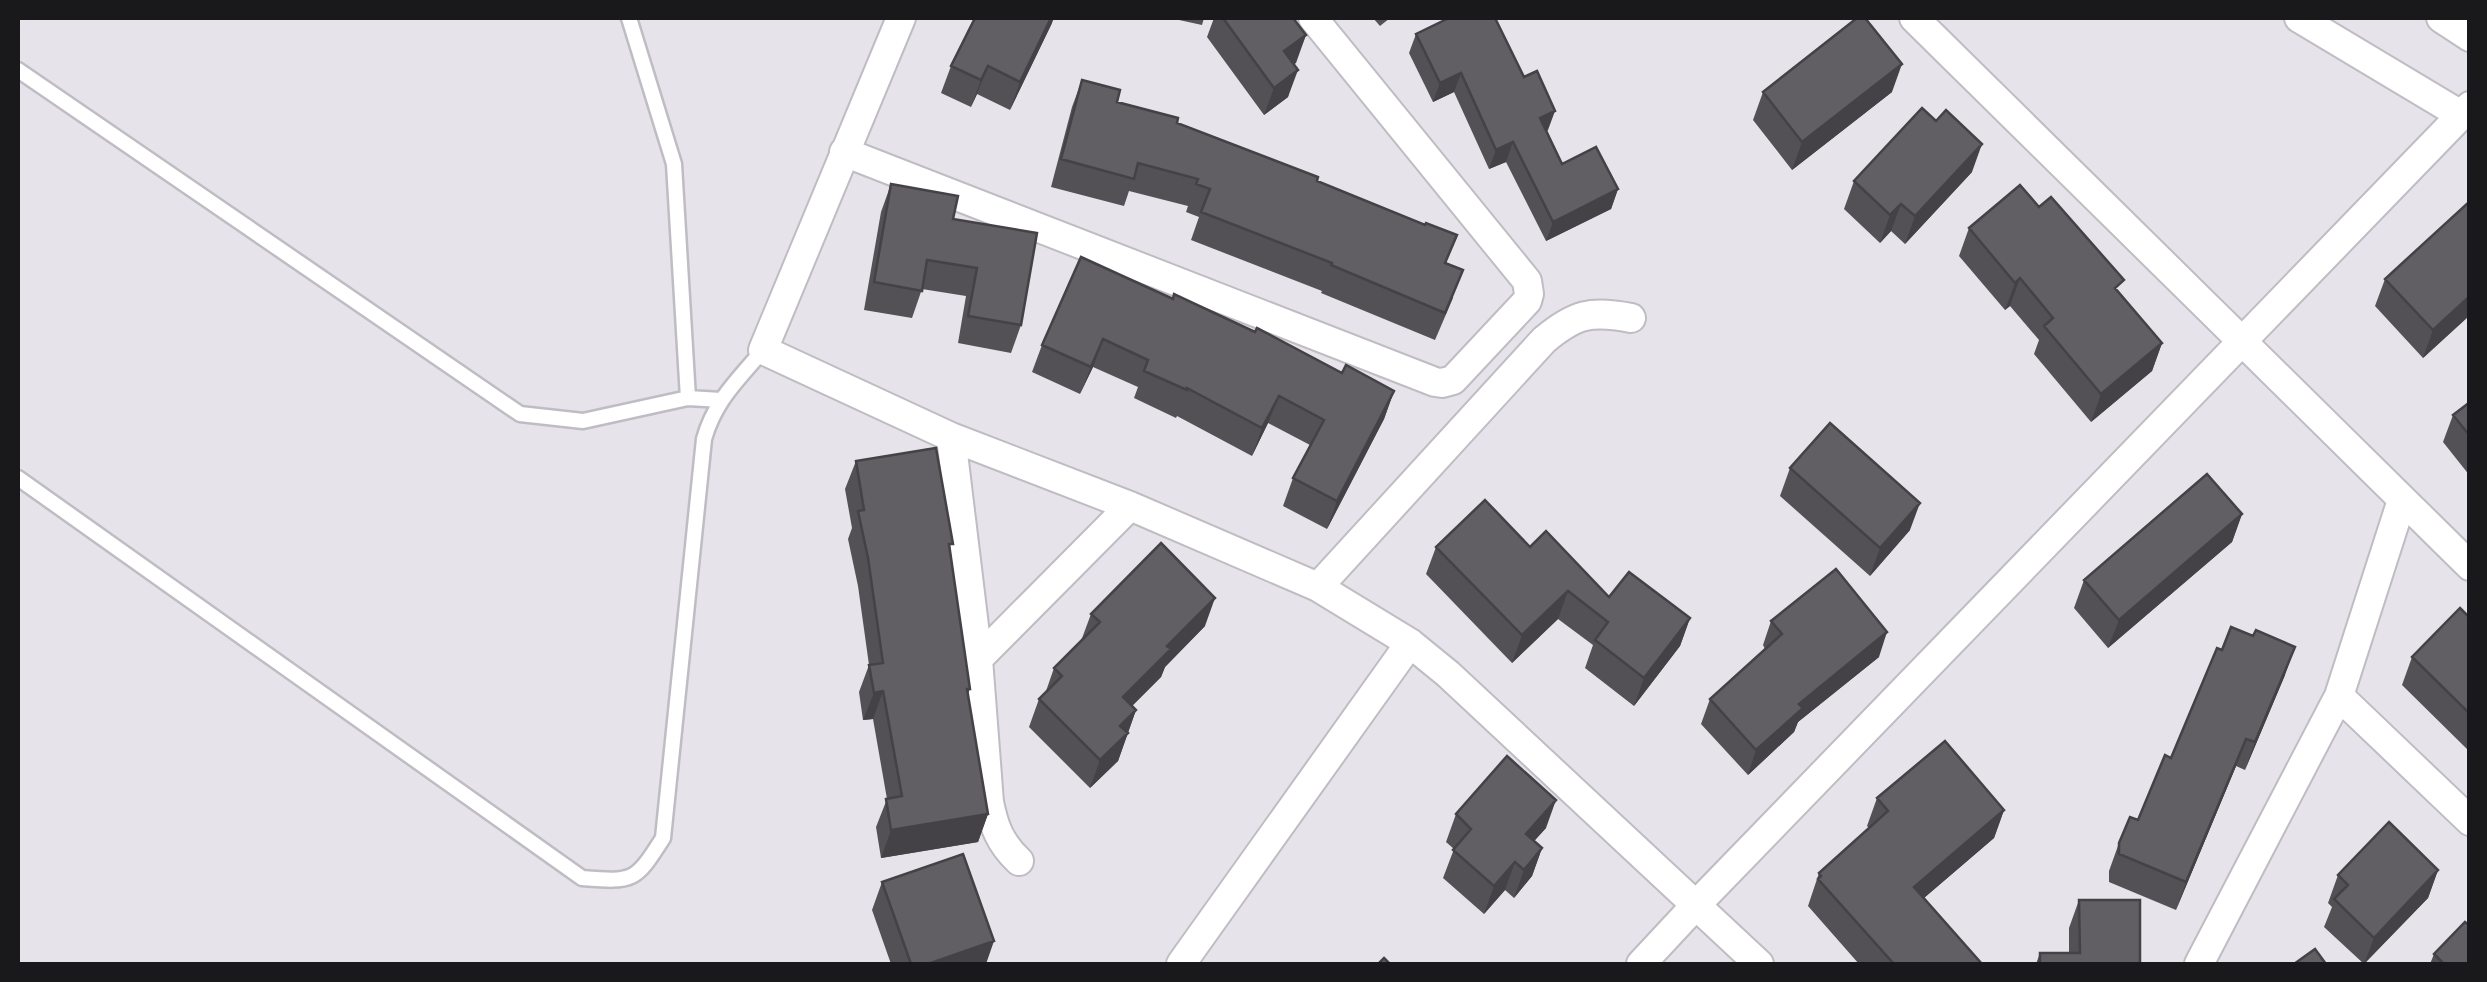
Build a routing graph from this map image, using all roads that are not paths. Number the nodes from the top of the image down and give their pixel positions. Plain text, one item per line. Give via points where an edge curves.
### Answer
1 (629, 18) edge
2 (901, 18) edge
3 (1314, 18) edge
4 (1914, 18) edge
5 (2299, 18) edge
6 (2441, 18) edge
7 (2470, 38) edge
8 (18, 70) edge
9 (2465, 111) edge
10 (844, 152) junction
11 (1631, 318) dead end
12 (2241, 342) junction
13 (763, 350) junction
14 (688, 398) junction
15 (721, 400) junction
16 (950, 437) junction
17 (18, 478) edge
18 (2402, 500) junction
19 (1130, 506) junction
20 (2470, 566) edge
21 (1318, 588) junction
22 (1410, 643) junction
23 (978, 660) junction
24 (2339, 696) junction
25 (2470, 821) edge
26 (1019, 861) dead end
27 (1695, 906) junction
28 (1181, 964) edge
29 (1641, 964) edge
30 (1759, 964) edge
31 (2199, 964) edge

1 - 14 lane via 674,164
2 - 10 street
3 - 10 street via 1527,281 1527,301 1448,382
4 - 12 street
5 - 9 street
6 - 7 street
8 - 14 lane via 520,414 583,421
9 - 12 street
10 - 13 street
11 - 21 street via 1586,315 1544,340
12 - 18 street
12 - 27 street
13 - 15 lane
13 - 16 street
14 - 15 lane
15 - 17 lane via 704,439 663,838 642,872 621,881 582,878
16 - 19 street
16 - 23 street
18 - 20 street
18 - 24 street
19 - 21 street
19 - 23 street
21 - 22 street
22 - 27 street
22 - 28 street
23 - 26 street via 989,802 1004,847
24 - 25 street
24 - 31 street
27 - 29 street
27 - 30 street

